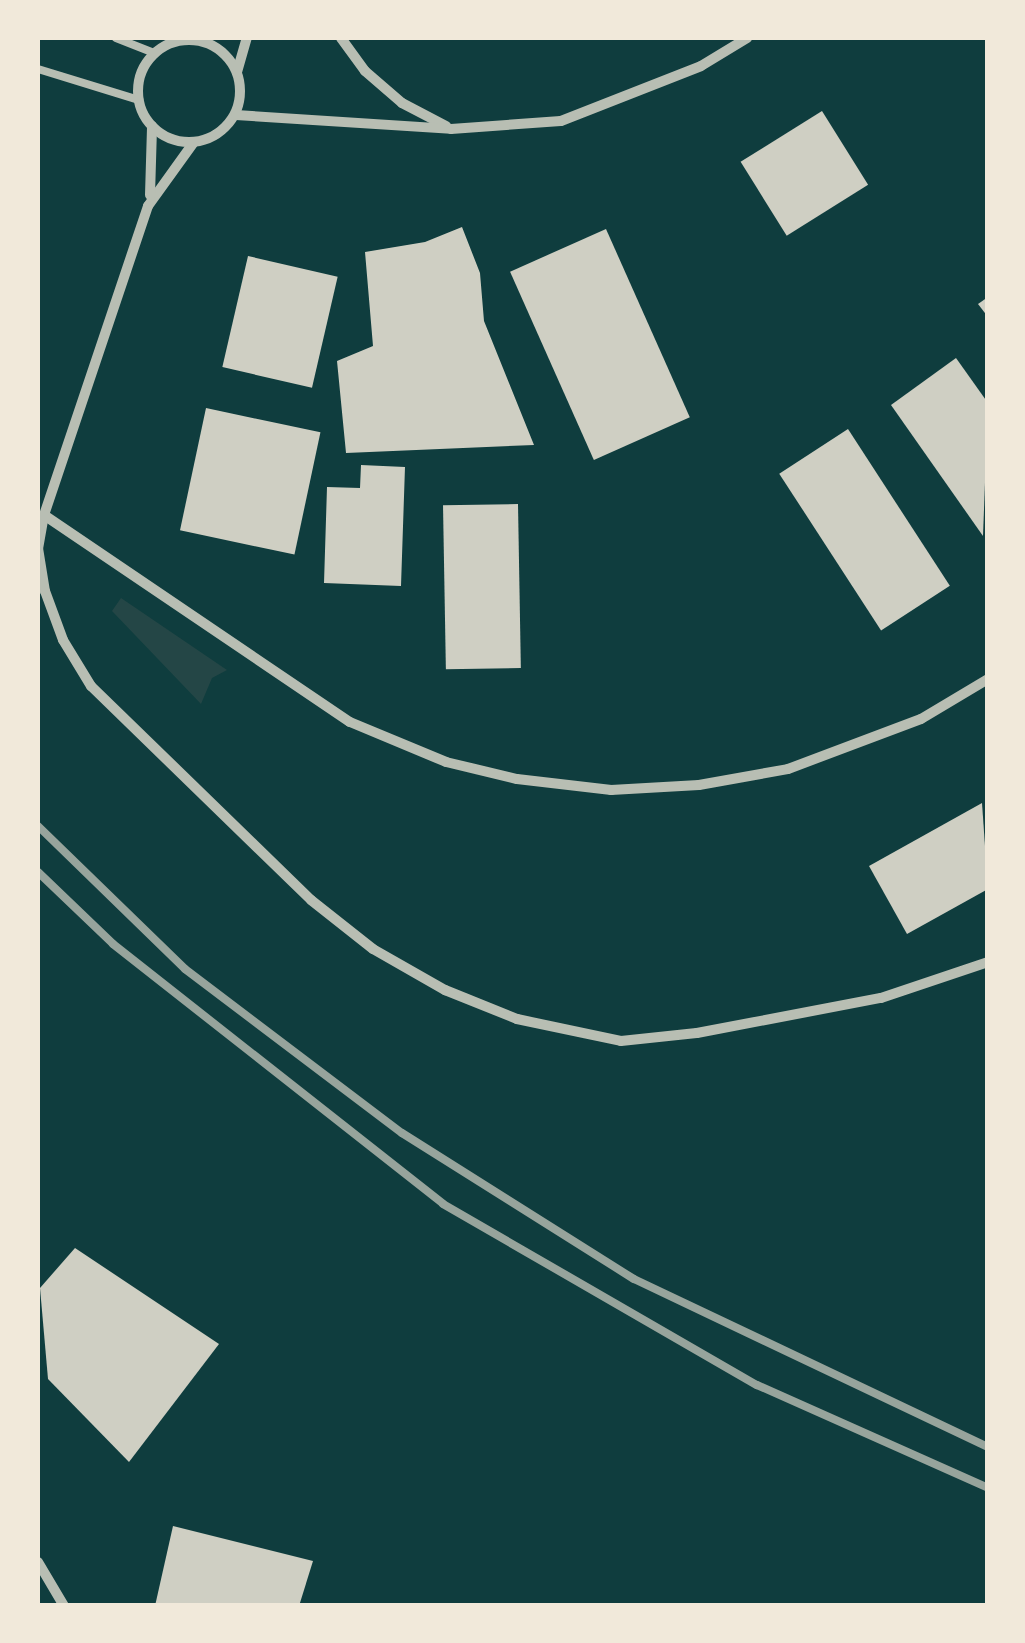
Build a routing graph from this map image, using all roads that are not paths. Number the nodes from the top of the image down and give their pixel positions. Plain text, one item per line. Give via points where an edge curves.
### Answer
1 (116, 38) edge
2 (161, 38) edge
3 (247, 38) edge
4 (341, 38) edge
5 (747, 38) edge
6 (155, 52) junction
7 (38, 69) edge
8 (238, 72) junction
9 (138, 100) junction
10 (236, 115) junction
11 (152, 126) junction
12 (451, 129) junction
13 (194, 142) junction
14 (148, 206) junction
15 (44, 515) junction
16 (988, 678) edge
17 (988, 962) edge
18 (38, 1562) edge
19 (64, 1606) edge

1 - 6 lane
2 - 6 street
3 - 8 street
4 - 12 street via 365,72 402,103
5 - 12 street via 701,66 562,121
6 - 8 street via 202,40 218,47
6 - 9 street via 140,74
7 - 9 lane
8 - 10 street
9 - 11 street
10 - 12 street
10 - 13 street via 211,138
11 - 13 street via 164,136
11 - 14 street
13 - 14 street
14 - 15 street
15 - 16 street via 350,722 446,762 516,780 610,790 700,785 788,769 921,719
15 - 17 street via 38,548 45,592 91,686 311,900 373,949 445,990 517,1019 621,1041 787,1020
18 - 19 street

